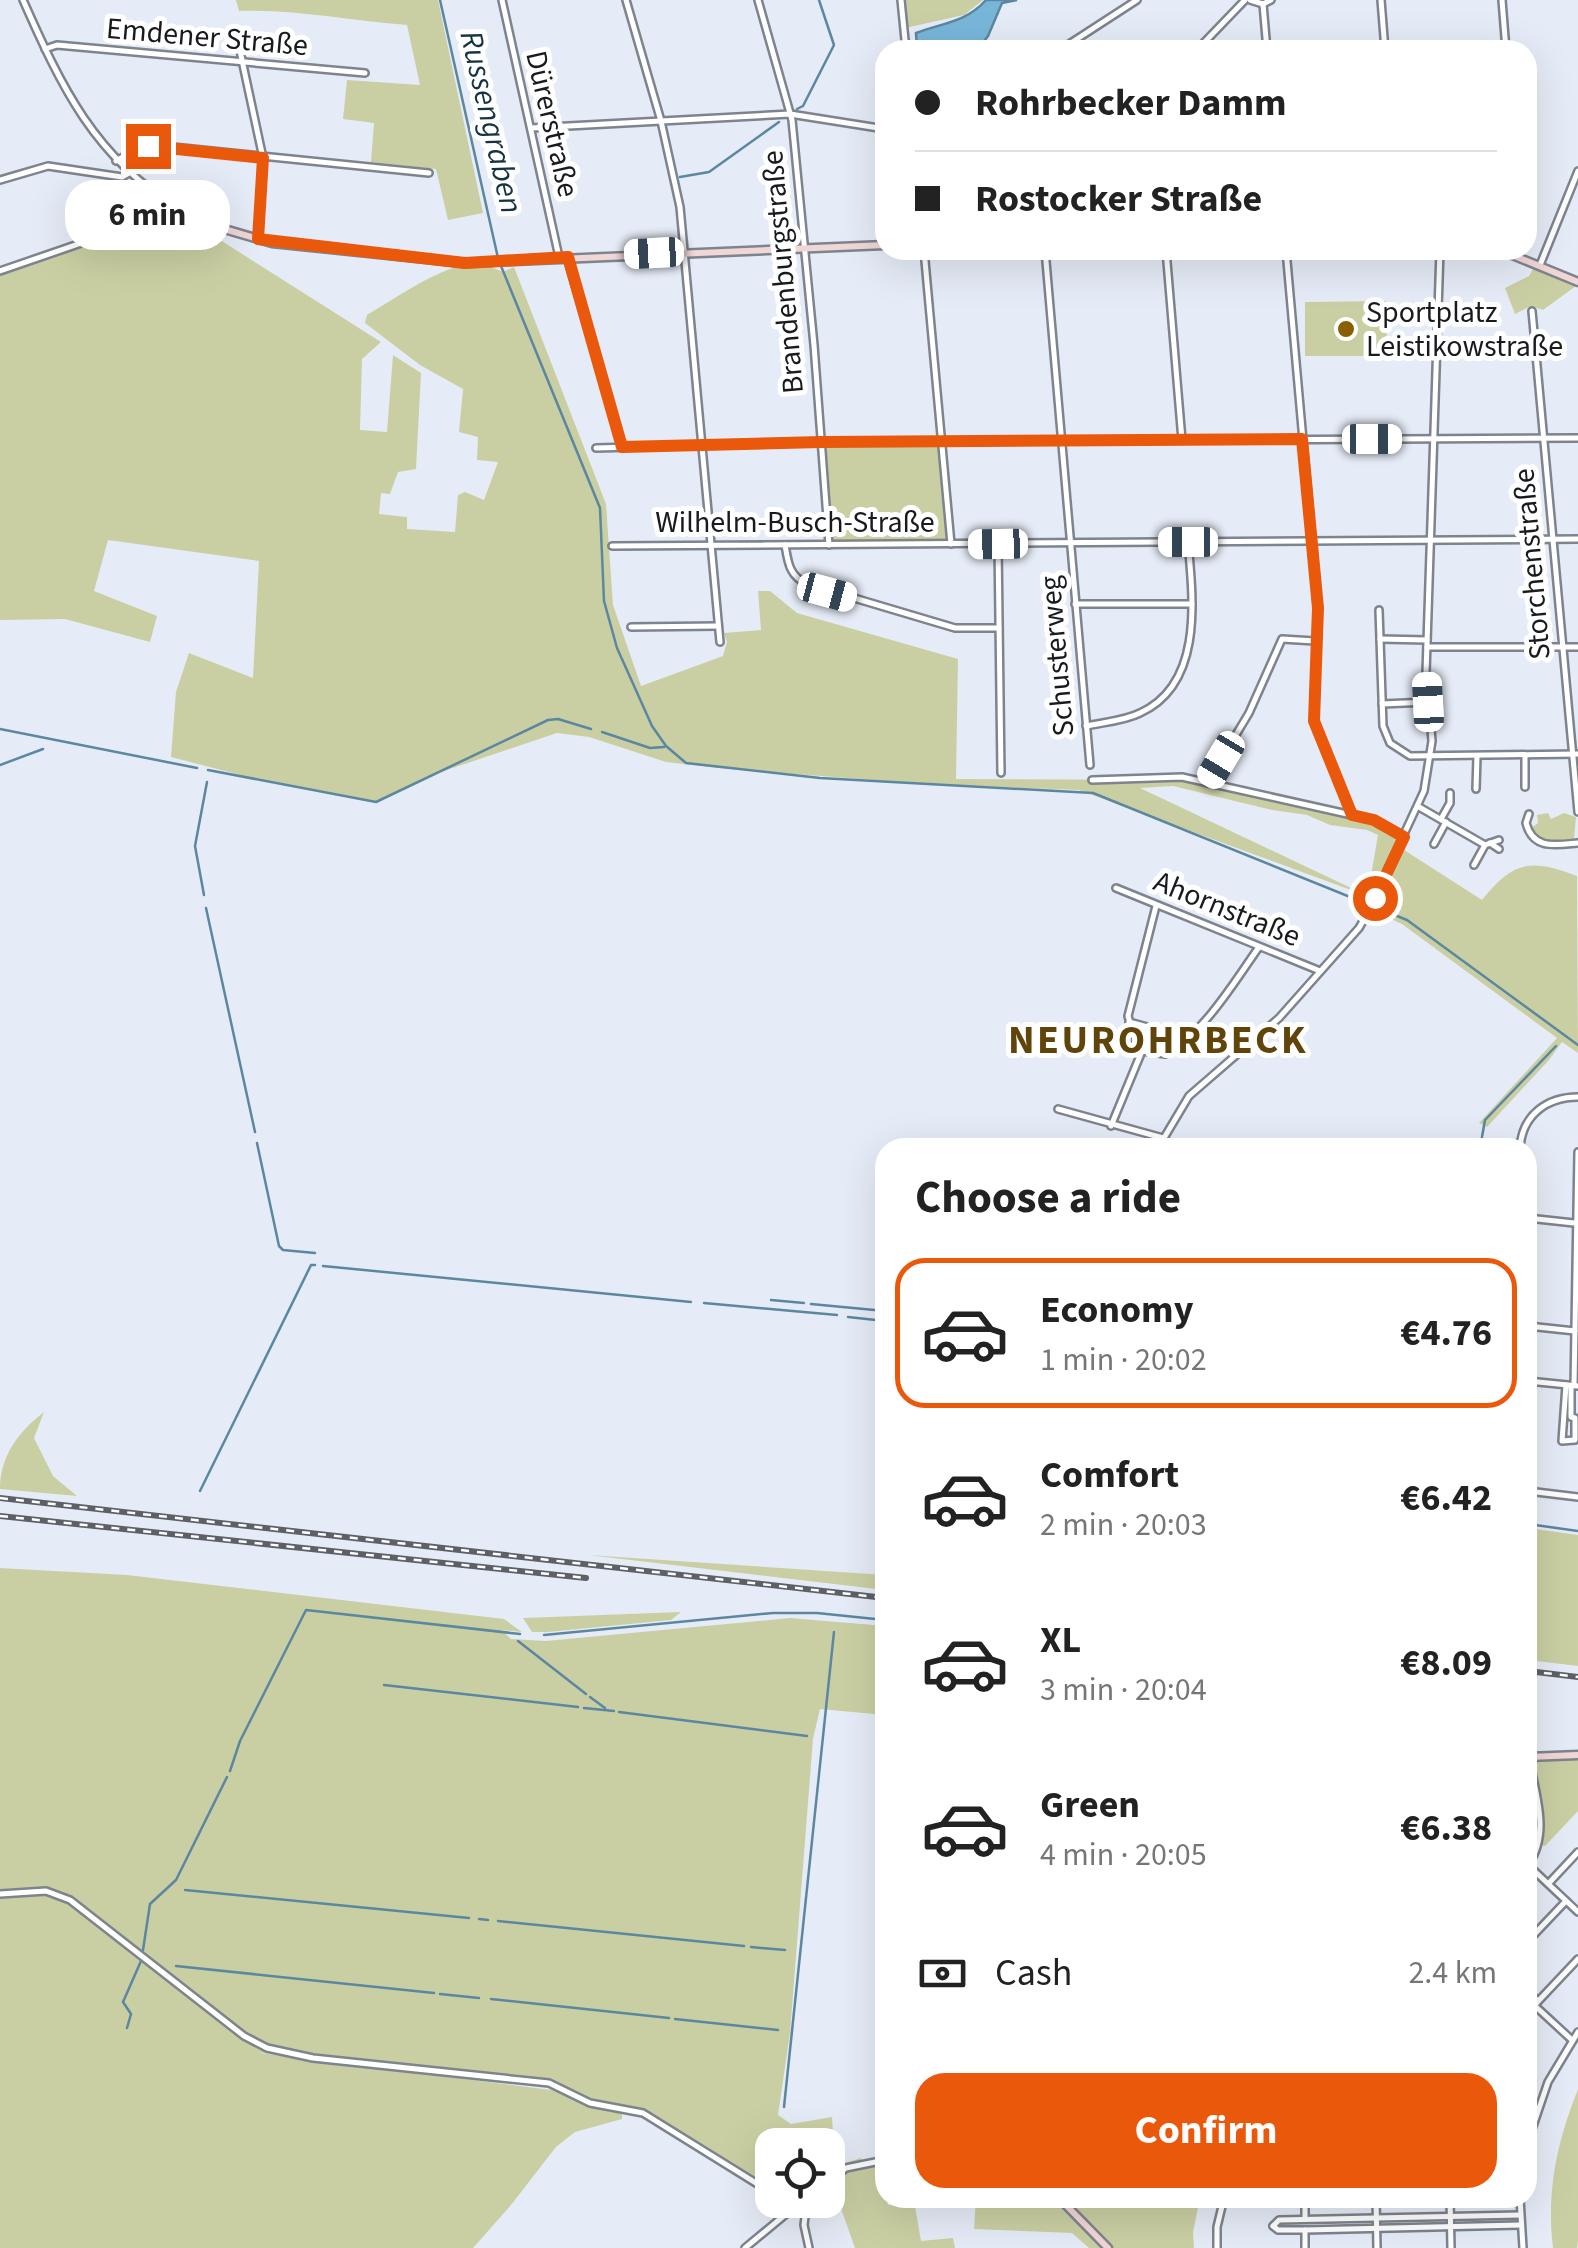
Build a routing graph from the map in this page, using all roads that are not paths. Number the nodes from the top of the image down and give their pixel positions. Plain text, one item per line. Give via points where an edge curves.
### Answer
1 (24, 0) edge
2 (502, 0) edge
3 (626, 0) edge
4 (758, 0) edge
5 (901, 0) edge
6 (1136, 0) edge
7 (1247, 0) edge
8 (1272, 0) edge
9 (1381, 0) edge
10 (1502, 0) edge
11 (1263, 4) junction
12 (905, 40) edge
13 (1075, 40) edge
14 (1207, 40) edge
15 (1266, 40) edge
16 (1384, 40) edge
17 (1505, 40) edge
18 (240, 46) dead end
19 (45, 49) junction
20 (242, 64) junction
21 (364, 73) dead end
22 (790, 114) junction
23 (661, 120) junction
24 (875, 127) edge
25 (531, 128) junction
26 (263, 158) junction
27 (116, 161) junction
28 (1578, 171) edge
29 (129, 173) junction
30 (429, 173) dead end
31 (0, 180) edge
32 (154, 194) junction
33 (178, 209) junction
34 (152, 218) junction
35 (258, 239) junction
36 (875, 246) edge
37 (804, 247) junction
38 (684, 251) junction
39 (563, 257) junction
40 (925, 260) edge
41 (1046, 260) edge
42 (1167, 260) edge
43 (1287, 260) edge
44 (1440, 260) edge
45 (1527, 260) edge
46 (1540, 265) junction
47 (0, 271) edge
48 (1578, 282) edge
49 (1532, 311) dead end
50 (1432, 438) junction
51 (1542, 438) junction
52 (1578, 438) edge
53 (1302, 439) junction
54 (1063, 440) junction
55 (1182, 440) junction
56 (821, 442) junction
57 (942, 442) junction
58 (702, 444) junction
59 (622, 447) junction
60 (596, 448) dead end
61 (1429, 540) junction
62 (1552, 540) junction
63 (1578, 540) edge
64 (1312, 541) junction
65 (1071, 542) junction
66 (1188, 542) junction
67 (710, 544) junction
68 (951, 544) junction
69 (998, 544) junction
70 (786, 545) junction
71 (829, 545) junction
72 (612, 546) dead end
73 (1076, 604) junction
74 (1193, 604) junction
75 (1380, 610) dead end
76 (718, 626) junction
77 (630, 627) dead end
78 (999, 628) junction
79 (1379, 639) junction
80 (720, 642) dead end
81 (1316, 642) junction
82 (1427, 644) junction
83 (1563, 647) junction
84 (1578, 647) edge
85 (1428, 702) junction
86 (1382, 704) junction
87 (1086, 726) junction
88 (1575, 754) edge
89 (1525, 755) junction
90 (1431, 756) junction
91 (1476, 756) junction
92 (1090, 765) dead end
93 (1000, 773) dead end
94 (1092, 780) dead end
95 (1207, 783) junction
96 (1525, 787) dead end
97 (1476, 789) dead end
98 (1450, 793) dead end
99 (1419, 807) junction
100 (1578, 812) edge
101 (1529, 814) dead end
102 (1352, 815) junction
103 (1444, 821) junction
104 (1403, 838) junction
105 (1499, 840) dead end
106 (1578, 842) edge
107 (1434, 844) dead end
108 (1487, 844) junction
109 (1500, 849) dead end
110 (1474, 865) dead end
111 (1116, 888) dead end
112 (1156, 905) junction
113 (1259, 947) junction
114 (1320, 972) junction
115 (1129, 1022) junction
116 (1188, 1038) junction
117 (1142, 1051) junction
118 (1578, 1097) edge
119 (1058, 1109) dead end
120 (1111, 1126) junction
121 (1163, 1138) joint
122 (1520, 1138) edge
123 (1578, 1152) edge
124 (1537, 1219) edge
125 (1576, 1223) junction
126 (1576, 1249) edge
127 (1537, 1327) edge
128 (1575, 1331) junction
129 (1537, 1382) edge
130 (1572, 1386) edge
131 (1568, 1416) junction
132 (1537, 1492) edge
133 (1578, 1497) edge
134 (1578, 1755) edge
135 (1537, 1757) edge
136 (1537, 1809) edge
137 (1578, 1852) edge
138 (1537, 1853) edge
139 (1537, 1874) edge
140 (1548, 1884) junction
141 (0, 1894) edge
142 (1566, 1900) junction
143 (1578, 1912) edge
144 (1537, 1931) edge
145 (1578, 1959) edge
146 (1537, 2001) edge
147 (1537, 2012) edge
148 (1578, 2032) edge
149 (1572, 2040) junction
150 (1537, 2109) edge
151 (875, 2162) edge
152 (845, 2169) edge
153 (755, 2183) edge
154 (1070, 2208) edge
155 (1221, 2208) edge
156 (1304, 2208) edge
157 (1376, 2208) edge
158 (1451, 2208) edge
159 (1520, 2208) edge
160 (1520, 2214) junction
161 (1451, 2216) junction
162 (780, 2218) edge
163 (804, 2218) edge
164 (1377, 2218) junction
165 (1305, 2220) junction
166 (1520, 2225) junction
167 (1451, 2227) junction
168 (1378, 2228) junction
169 (1305, 2230) junction
170 (745, 2248) edge
171 (809, 2248) edge
172 (1108, 2248) edge
173 (1217, 2248) edge
174 (1305, 2248) edge
175 (1377, 2248) edge
176 (1452, 2248) edge
177 (1522, 2248) edge

1 - 19 street
2 - 25 street, Dürerstraße
3 - 23 street
4 - 22 street, Brandenburgstraße
5 - 12 street
6 - 13 street
7 - 11 street
7 - 14 street
8 - 11 street
9 - 16 street
10 - 17 street
11 - 15 street
18 - 20 street
19 - 20 street, Emdener Straße
19 - 27 street via 86,125
20 - 21 street, Emdener Straße
20 - 26 street
22 - 23 street
22 - 24 street
22 - 37 street, Brandenburgstraße
23 - 25 street
23 - 38 street
25 - 39 street, Dürerstraße
26 - 27 street via 148,146
26 - 30 street
26 - 35 street
27 - 29 street
28 - 46 street
29 - 31 street via 48,166
29 - 32 street
32 - 33 street
32 - 34 street
33 - 34 street
33 - 35 street
34 - 47 street
35 - 39 street via 465,263
36 - 37 street
37 - 38 street
37 - 56 street, Brandenburgstraße
38 - 39 street
38 - 58 street
39 - 59 street, Dürerstraße
40 - 57 street
41 - 54 street, Schusterweg
42 - 55 street
43 - 53 street
44 - 50 street
45 - 46 street
46 - 48 street
49 - 51 street, Storchenstraße
50 - 51 street
50 - 53 street
50 - 61 street
51 - 52 street
51 - 62 street, Storchenstraße
53 - 55 street
53 - 64 street
54 - 55 street
54 - 57 street
54 - 65 street, Schusterweg
56 - 57 street
56 - 58 street
56 - 71 street, Brandenburgstraße
57 - 68 street
58 - 59 street
58 - 67 street
59 - 60 street
61 - 62 street, Wilhelm-Busch-Straße
61 - 64 street, Wilhelm-Busch-Straße
61 - 82 street
62 - 63 street, Wilhelm-Busch-Straße
62 - 83 street, Storchenstraße
64 - 66 street, Wilhelm-Busch-Straße
64 - 81 street
65 - 66 street, Wilhelm-Busch-Straße
65 - 69 street, Wilhelm-Busch-Straße
65 - 73 street, Schusterweg
66 - 74 street
67 - 70 street, Wilhelm-Busch-Straße
67 - 72 street, Wilhelm-Busch-Straße
67 - 76 street
68 - 69 street, Wilhelm-Busch-Straße
68 - 71 street, Wilhelm-Busch-Straße
69 - 78 street
70 - 71 street, Wilhelm-Busch-Straße
70 - 78 street via 790,568 807,584 955,628
73 - 74 street
73 - 87 street, Schusterweg
74 - 87 street via 1182,666 1165,694 1139,714
75 - 79 street
76 - 77 street
76 - 80 street
78 - 93 street
79 - 82 street
79 - 86 street
81 - 95 street via 1282,638 1249,713
81 - 102 street via 1314,721
82 - 83 street
82 - 85 street
83 - 84 street
83 - 88 street, Storchenstraße
85 - 86 street
85 - 90 street
86 - 90 street via 1390,743 1404,755
87 - 92 street, Schusterweg
88 - 89 street
88 - 100 street, Storchenstraße
89 - 91 street
89 - 96 street
90 - 91 street
90 - 99 street
91 - 97 street
94 - 95 street via 1182,777
95 - 102 street
98 - 103 street
99 - 103 street
99 - 104 street
101 - 106 street via 1526,823 1536,841
102 - 104 street
103 - 107 street
103 - 108 street
104 - 114 street via 1360,928
105 - 108 street
108 - 109 street
108 - 110 street
111 - 112 street, Ahornstraße
112 - 113 street, Ahornstraße
112 - 115 street
113 - 114 street, Ahornstraße
113 - 116 street
114 - 121 street via 1280,1018 1189,1096
115 - 116 street
115 - 117 street
116 - 117 street via 1166,1054
117 - 120 street
118 - 122 street via 1552,1101 1531,1116
119 - 120 street
120 - 121 street
123 - 125 street
124 - 125 street
125 - 126 street
126 - 128 street
127 - 128 street
128 - 130 street
129 - 130 street
130 - 131 street
131 - 131 street via 1562,1417 1562,1440 1575,1440 1575,1418
132 - 133 street
134 - 135 street
136 - 138 street
137 - 140 street
139 - 140 street
140 - 142 street
141 - 153 street via 46,1891 70,1900 267,2048 549,2082 590,2103 643,2114
142 - 143 street
142 - 144 street
145 - 146 street
147 - 149 street
148 - 149 street
149 - 150 street
151 - 152 street
154 - 172 street
155 - 173 street
156 - 165 street
157 - 164 street
158 - 161 street
159 - 160 street
160 - 161 street
160 - 166 street
161 - 164 street
161 - 167 street
162 - 170 street
163 - 171 street
164 - 165 street
164 - 168 street
165 - 169 street
165 - 169 street via 1272,2226
166 - 167 street
166 - 177 street
167 - 168 street
167 - 176 street
168 - 169 street
168 - 175 street
169 - 174 street

